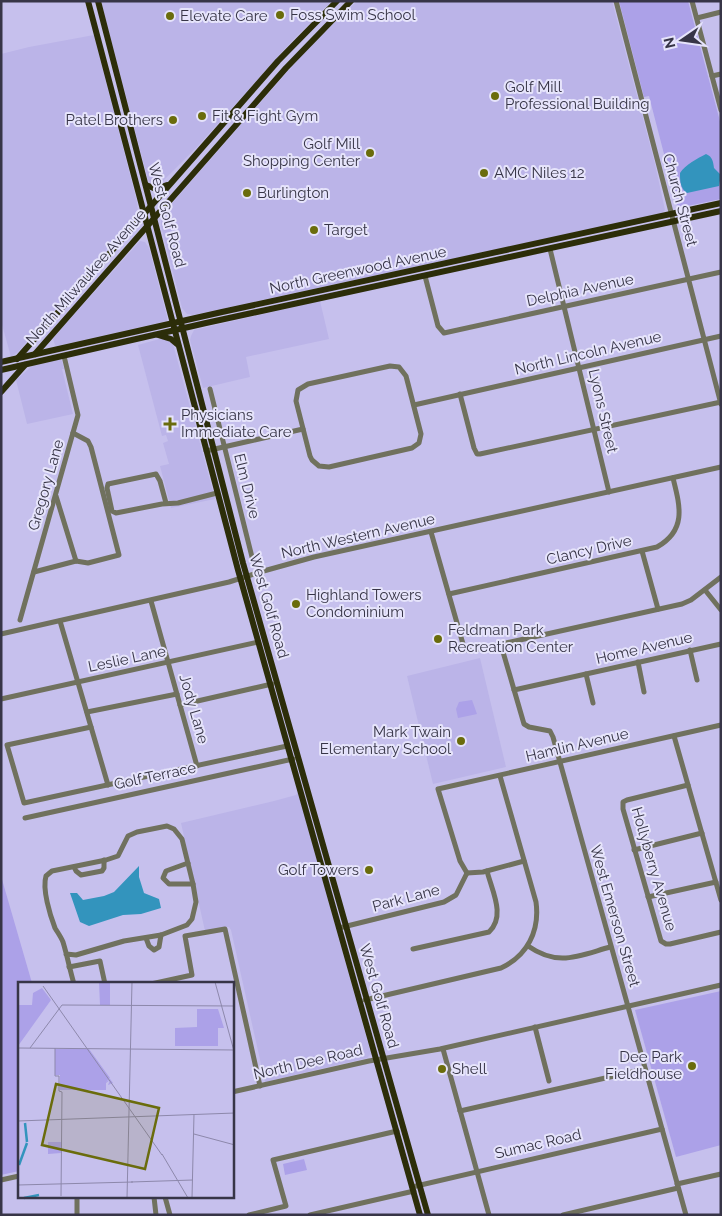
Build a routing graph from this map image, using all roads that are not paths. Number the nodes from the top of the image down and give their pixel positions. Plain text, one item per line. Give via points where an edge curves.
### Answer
1 (88, 1) edge
2 (98, 1) edge
3 (336, 1) edge
4 (351, 1) edge
5 (616, 1) edge
6 (692, 1) edge
7 (721, 12) edge
8 (697, 18) junction
9 (721, 74) edge
10 (712, 76) junction
11 (721, 110) edge
12 (170, 184) junction
13 (146, 185) junction
14 (721, 203) edge
15 (151, 206) junction
16 (721, 211) edge
17 (144, 214) junction
18 (671, 214) junction
19 (154, 218) junction
20 (673, 222) junction
21 (147, 226) junction
22 (550, 249) junction
23 (721, 272) edge
24 (425, 276) junction
25 (688, 280) junction
26 (178, 306) junction
27 (564, 306) junction
28 (194, 318) junction
29 (181, 321) junction
30 (172, 323) junction
31 (206, 323) junction
32 (183, 328) junction
33 (174, 330) junction
34 (156, 334) junction
35 (721, 336) edge
36 (48, 338) junction
37 (704, 340) junction
38 (178, 345) junction
39 (59, 349) junction
40 (190, 352) junction
41 (34, 354) junction
42 (64, 356) junction
43 (18, 358) junction
44 (1, 362) edge
45 (26, 364) junction
46 (9, 368) junction
47 (580, 368) junction
48 (1, 370) edge
49 (1, 377) edge
50 (210, 389) dead end
51 (1, 392) edge
52 (460, 394) junction
53 (721, 403) edge
54 (414, 405) junction
55 (303, 429) junction
56 (594, 430) junction
57 (73, 433) junction
58 (224, 447) junction
59 (215, 449) junction
60 (206, 451) junction
61 (721, 467) edge
62 (673, 478) junction
63 (609, 492) junction
64 (217, 493) junction
65 (56, 496) junction
66 (166, 503) junction
67 (432, 532) junction
68 (642, 551) junction
69 (76, 561) junction
70 (253, 561) dead end
71 (34, 572) junction
72 (243, 577) junction
73 (721, 577) edge
74 (705, 590) junction
75 (449, 594) junction
76 (150, 601) junction
77 (658, 609) junction
78 (721, 610) edge
79 (20, 620) dead end
80 (60, 621) junction
81 (1, 634) edge
82 (258, 642) junction
83 (721, 644) edge
84 (501, 645) junction
85 (690, 650) junction
86 (638, 662) junction
87 (168, 663) junction
88 (586, 674) junction
89 (697, 680) dead end
90 (78, 682) junction
91 (274, 684) junction
92 (514, 690) junction
93 (644, 692) dead end
94 (177, 694) junction
95 (1, 699) edge
96 (593, 703) dead end
97 (180, 705) junction
98 (87, 712) junction
99 (721, 725) edge
100 (91, 726) junction
101 (674, 736) junction
102 (287, 746) junction
103 (295, 758) junction
104 (559, 761) junction
105 (197, 766) junction
106 (500, 776) junction
107 (108, 785) junction
108 (688, 785) junction
109 (25, 818) dead end
110 (702, 833) junction
111 (634, 850) junction
112 (104, 860) junction
113 (524, 861) junction
114 (188, 863) junction
115 (74, 867) junction
116 (487, 871) junction
117 (467, 873) junction
118 (716, 882) junction
119 (193, 884) junction
120 (648, 897) junction
121 (721, 900) edge
122 (343, 927) junction
123 (721, 932) edge
124 (161, 935) junction
125 (146, 938) junction
126 (528, 946) junction
127 (610, 948) junction
128 (413, 949) dead end
129 (66, 954) junction
130 (69, 967) junction
131 (73, 982) edge
132 (105, 982) edge
133 (160, 982) edge
134 (721, 985) edge
135 (363, 1000) junction
136 (627, 1006) junction
137 (536, 1027) junction
138 (443, 1049) junction
139 (380, 1060) junction
140 (646, 1069) junction
141 (548, 1081) dead end
142 (260, 1086) junction
143 (234, 1092) edge
144 (460, 1111) junction
145 (662, 1128) junction
146 (397, 1131) junction
147 (476, 1171) junction
148 (721, 1174) edge
149 (18, 1176) edge
150 (1, 1180) edge
151 (677, 1186) junction
152 (415, 1188) junction
153 (77, 1198) edge
154 (154, 1198) edge
155 (165, 1198) edge
156 (77, 1215) edge
157 (156, 1215) edge
158 (170, 1215) edge
159 (250, 1215) edge
160 (310, 1215) edge
161 (420, 1215) edge
162 (428, 1215) edge
163 (489, 1215) edge
164 (563, 1215) edge
165 (686, 1215) edge

1 - 17 main road, West Golf Road
2 - 13 main road, West Golf Road
3 - 12 main road, North Milwaukee Avenue via 278,61
4 - 19 main road, North Milwaukee Avenue via 286,68
5 - 18 street, Church Street
6 - 8 street
7 - 8 street
8 - 10 street
9 - 10 street
10 - 11 street
12 - 13 main road via 156,189
12 - 15 main road, North Milwaukee Avenue
13 - 15 main road, West Golf Road
14 - 18 main road, North Greenwood Avenue
15 - 17 main road, North Milwaukee Avenue
15 - 19 main road, West Golf Road
16 - 20 main road, North Greenwood Avenue
17 - 21 main road, West Golf Road
17 - 43 main road, North Milwaukee Avenue
18 - 20 street, Church Street
18 - 28 main road, North Greenwood Avenue
19 - 21 main road, North Milwaukee Avenue
19 - 26 main road, West Golf Road
20 - 22 main road, North Greenwood Avenue
20 - 25 street, Church Street
21 - 30 main road, West Golf Road
21 - 36 main road, North Milwaukee Avenue
22 - 24 main road, North Greenwood Avenue
22 - 27 street, Lyons Street
23 - 25 street, Delphia Avenue
24 - 27 street, Delphia Avenue via 438,326 444,333
24 - 31 main road, North Greenwood Avenue
25 - 27 street, Delphia Avenue
25 - 37 street, Church Street
26 - 28 main road
26 - 29 main road, West Golf Road
27 - 47 street, Lyons Street
28 - 29 main road, North Greenwood Avenue
29 - 30 main road, North Greenwood Avenue
29 - 32 main road, West Golf Road
30 - 33 main road, West Golf Road
30 - 39 main road, North Greenwood Avenue
31 - 32 main road, North Greenwood Avenue
31 - 40 main road via 191,331
32 - 33 main road, North Greenwood Avenue
32 - 40 main road, West Golf Road
33 - 34 main road, North Greenwood Avenue
33 - 38 main road, West Golf Road
34 - 38 main road
34 - 42 main road, North Greenwood Avenue
35 - 37 street, North Lincoln Avenue
36 - 39 main road via 53,348
36 - 41 main road, North Milwaukee Avenue
37 - 47 street, North Lincoln Avenue
37 - 53 street, Church Street
38 - 60 main road, West Golf Road
39 - 41 main road, North Greenwood Avenue
40 - 59 main road, West Golf Road
41 - 43 main road, North Greenwood Avenue
41 - 45 main road, North Milwaukee Avenue
42 - 45 main road, North Greenwood Avenue
42 - 57 street, Gregory Lane via 79,414
43 - 44 main road, North Greenwood Avenue
43 - 46 main road, North Milwaukee Avenue
45 - 46 main road, North Greenwood Avenue
45 - 51 main road, North Milwaukee Avenue
46 - 48 main road, North Greenwood Avenue
46 - 49 main road, North Milwaukee Avenue
47 - 52 street, North Lincoln Avenue
47 - 56 street, Lyons Street
50 - 58 street, Elm Drive
52 - 54 street, North Lincoln Avenue
52 - 56 street via 477,454
53 - 56 street
54 - 55 street via 421,434 416,447 329,467 319,466 312,460
54 - 55 street via 406,376 399,367 390,366 303,386 295,397
55 - 58 street
56 - 63 street, Lyons Street
57 - 65 street, Gregory Lane
57 - 69 street via 88,441 91,447 119,555 88,563
58 - 59 street
58 - 70 street, Elm Drive
59 - 60 street
59 - 72 main road, West Golf Road
60 - 64 main road, West Golf Road
61 - 62 street, North Western Avenue
62 - 63 street, North Western Avenue
62 - 68 street, Clancy Drive via 680,510 678,525 670,538 657,547
63 - 67 street, North Western Avenue
64 - 66 street
64 - 72 main road, West Golf Road
65 - 69 street
65 - 71 street, Gregory Lane
66 - 66 street via 116,513 112,511 108,484 156,474
67 - 72 street, North Western Avenue via 314,557
67 - 75 street
68 - 75 street, Clancy Drive
68 - 77 street
69 - 71 street
71 - 79 street, Gregory Lane
72 - 76 street, North Western Avenue
72 - 82 main road, West Golf Road
72 - 91 main road, West Golf Road
73 - 74 street
74 - 77 street via 686,602
74 - 78 street
75 - 84 street via 467,650
76 - 80 street, North Western Avenue
76 - 87 street, Jody Lane
77 - 84 street
80 - 81 street, North Western Avenue
80 - 90 street
82 - 87 street, Leslie Lane
82 - 91 main road, West Golf Road
83 - 85 street, Home Avenue
84 - 92 street, West Emerson Street
85 - 86 street, Home Avenue
85 - 89 street
86 - 88 street, Home Avenue
86 - 93 street
87 - 90 street, Leslie Lane
87 - 94 street, Jody Lane
88 - 92 street, Home Avenue
88 - 96 street
90 - 95 street, Leslie Lane
90 - 98 street
91 - 97 street
91 - 102 main road, West Golf Road
91 - 103 main road, West Golf Road
92 - 104 street, West Emerson Street via 524,724 550,731
94 - 97 street, Jody Lane
94 - 98 street
97 - 105 street, Jody Lane
98 - 100 street
99 - 101 street, Hamlin Avenue
100 - 107 street
100 - 107 street via 7,745 24,803
101 - 104 street, Hamlin Avenue
101 - 108 street
102 - 103 main road, West Golf Road
102 - 105 street
103 - 109 street, Golf Terrace
103 - 122 main road, West Golf Road
103 - 122 main road, West Golf Road via 320,863
104 - 106 street, Hamlin Avenue
104 - 127 street, West Emerson Street
105 - 107 street
106 - 113 street
106 - 117 street, Hamlin Avenue via 438,789 460,861
108 - 110 street
108 - 111 street, Hollyberry Avenue via 623,802
110 - 111 street
110 - 118 street
111 - 120 street, Hollyberry Avenue
112 - 114 street via 118,856 128,836 167,826 182,839
112 - 115 street
112 - 115 street via 104,868 96,872 81,875
113 - 116 street
113 - 126 street via 537,910
114 - 119 street
114 - 119 street via 166,872 163,878 169,884
115 - 129 street via 52,872 43,884
116 - 117 street
116 - 128 street via 498,912 494,928 489,932
117 - 122 street, Park Lane via 456,895 444,902
118 - 120 street
118 - 121 street
119 - 124 street via 196,902 192,919 187,925
120 - 123 street, Hollyberry Avenue via 663,943
122 - 135 main road, West Golf Road
122 - 135 main road, West Golf Road via 352,973
124 - 125 street
124 - 125 street via 159,947 154,950
125 - 129 street via 76,955
126 - 127 street via 556,958
126 - 135 street via 501,968
127 - 136 street, West Emerson Street
129 - 130 street
130 - 131 street
130 - 132 street via 100,961
133 - 142 street via 192,975 185,936 225,929
134 - 136 street, North Dee Road
135 - 139 main road, West Golf Road
136 - 137 street, North Dee Road
136 - 140 street, West Emerson Street
137 - 138 street, North Dee Road
137 - 141 street
138 - 139 street, North Dee Road
138 - 144 street
139 - 142 street, North Dee Road
139 - 146 main road, West Golf Road
139 - 152 main road, West Golf Road
140 - 144 street
140 - 145 street, West Emerson Street
142 - 143 street, North Dee Road
144 - 147 street
145 - 147 street, Sumac Road
145 - 151 street, West Emerson Street
146 - 152 main road, West Golf Road
146 - 159 street via 273,1160 286,1206
147 - 152 street, Sumac Road
147 - 163 street
148 - 151 street
149 - 150 street
151 - 164 street
151 - 165 street, West Emerson Street
152 - 160 street, Sumac Road
152 - 161 main road, West Golf Road
152 - 162 main road, West Golf Road
153 - 156 street
154 - 157 street
155 - 158 street

